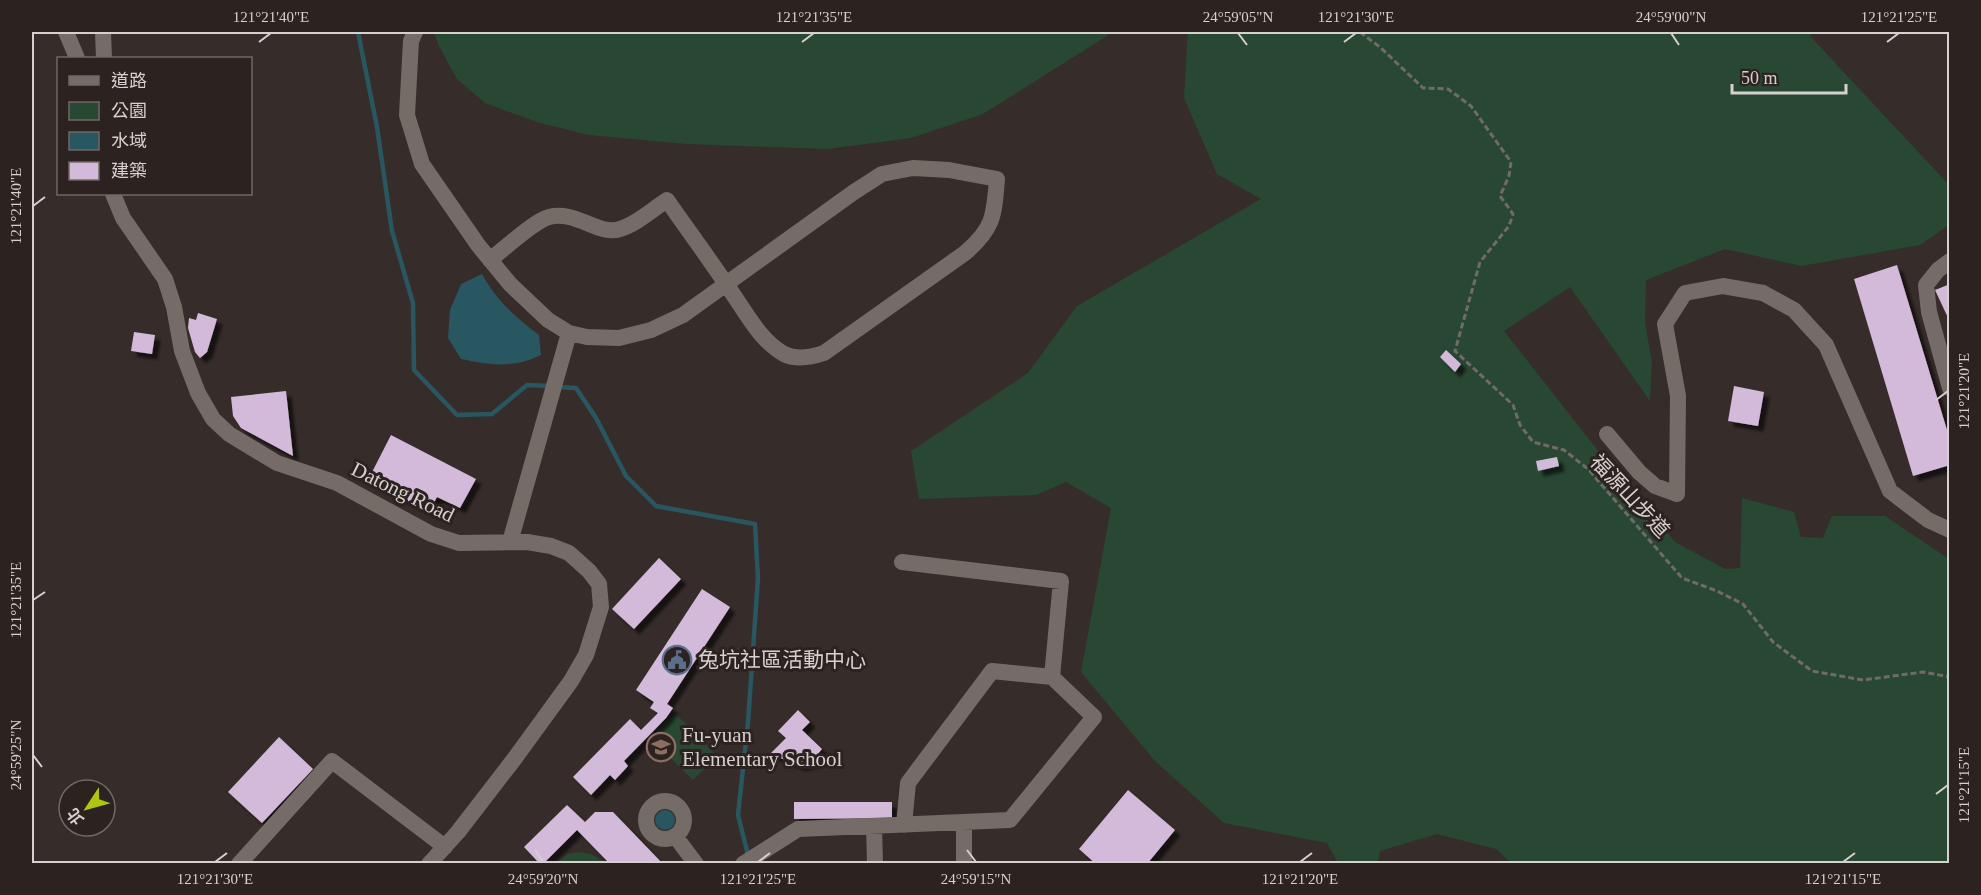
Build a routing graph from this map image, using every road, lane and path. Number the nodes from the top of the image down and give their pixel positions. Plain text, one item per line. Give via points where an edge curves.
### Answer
1 (66, 32) edge
2 (103, 32) edge
3 (415, 32) edge
4 (1360, 32) edge
5 (77, 57) edge
6 (104, 57) edge
7 (112, 195) edge
8 (490, 260) junction
9 (1950, 261) edge
10 (726, 284) junction
11 (569, 333) junction
12 (1950, 388) edge
13 (1606, 434) dead end
14 (1950, 530) edge
15 (510, 542) junction
16 (902, 562) dead end
17 (1052, 677) junction
18 (1950, 677) edge
19 (964, 822) junction
20 (904, 825) junction
21 (874, 826) junction
22 (675, 836) dead end
23 (445, 847) junction
24 (750, 859) edge
25 (238, 864) edge
26 (429, 864) edge
27 (696, 864) edge
28 (875, 864) edge
29 (964, 864) edge

1 - 5 street
2 - 6 street
3 - 8 street via 411,41 407,115 422,164
4 - 18 path, 福源山步道 via 1423,88 1448,89 1471,106 1511,162 1500,196 1513,214 1509,226 1480,262 1455,351 1513,405 1520,425 1533,442 1564,450 1588,470 1682,578 1743,604 1773,642 1812,671 1863,680 1923,672
7 - 15 street, Datong Road via 123,218 165,279 182,351 198,393 213,418 229,434 277,463 337,483 431,534 459,543
8 - 10 street via 543,219 566,215 606,230 618,230 667,200
8 - 11 street via 548,320
9 - 12 street via 1926,285 1929,312
10 - 10 street via 773,346 786,355 814,356 834,346 980,240 995,211 997,180 949,170 913,168 882,174
10 - 11 street via 683,315 651,330 619,338 588,338
11 - 15 street
13 - 14 street via 1655,486 1677,494 1678,396 1665,324 1685,293 1723,286 1764,293 1794,310 1826,345 1890,490 1928,520
15 - 23 street, Datong Road via 551,546 569,553 599,584 601,607 586,655 571,681
16 - 17 street via 1061,581
17 - 19 street via 1094,717 1010,820
17 - 20 street via 992,671 908,783
19 - 20 street
19 - 29 street
20 - 21 street
21 - 24 street via 798,829
21 - 28 street
22 - 27 street
23 - 25 street via 332,761
23 - 26 street, Datong Road

